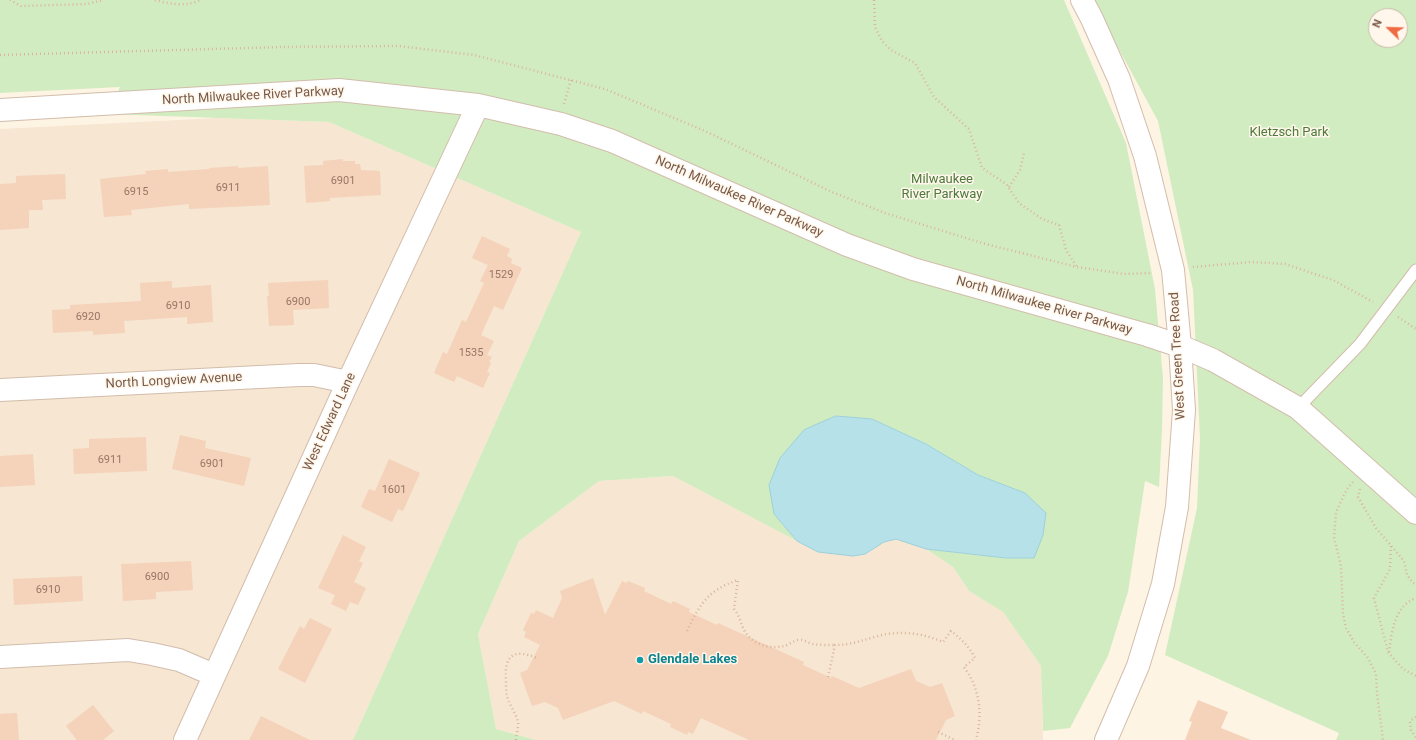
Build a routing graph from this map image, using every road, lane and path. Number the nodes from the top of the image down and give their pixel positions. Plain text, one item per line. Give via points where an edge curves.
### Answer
1 (10, 0) edge
2 (104, 0) edge
3 (155, 0) edge
4 (200, 0) edge
5 (874, 0) edge
6 (1082, 0) edge
7 (478, 105) junction
8 (0, 110) edge
9 (1024, 154) dead end
10 (1008, 187) junction
11 (1077, 267) dead end
12 (1194, 267) dead end
13 (1416, 270) edge
14 (1376, 303) dead end
15 (1397, 316) dead end
16 (1416, 329) edge
17 (1180, 346) junction
18 (348, 382) junction
19 (0, 390) edge
20 (1298, 408) junction
21 (1365, 468) junction
22 (1416, 513) edge
23 (1391, 546) junction
24 (1416, 584) edge
25 (1416, 598) edge
26 (687, 631) dead end
27 (835, 645) junction
28 (1388, 652) junction
29 (0, 657) edge
30 (537, 658) dead end
31 (214, 674) junction
32 (1416, 676) edge
33 (828, 677) dead end
34 (1416, 717) edge
35 (938, 732) dead end
36 (1416, 738) edge
37 (184, 740) edge
38 (516, 740) edge
39 (956, 740) edge
40 (976, 740) edge
41 (1106, 740) edge
42 (1383, 740) edge

1 - 2 path via 21,6 87,4
3 - 4 path via 193,4
5 - 10 path via 875,27 882,41 891,50 915,63 934,97 969,129 982,168
6 - 17 street, West Green Tree Road via 1119,79 1145,156 1173,270
7 - 8 street, North Milwaukee River Parkway via 339,90
7 - 17 street, North Milwaukee River Parkway via 561,124 612,141 847,245 913,269
7 - 18 street, West Edward Lane
9 - 10 path via 1020,170
10 - 11 path via 1019,203 1042,219 1059,225 1066,250
12 - 14 path via 1251,262 1285,264 1332,280
13 - 20 lane via 1360,344
15 - 16 path
17 - 20 street, North Milwaukee River Parkway via 1213,360
17 - 41 street, West Green Tree Road via 1184,410 1177,507 1163,584 1138,666
18 - 19 street, North Longview Avenue via 314,374
18 - 31 street, West Edward Lane
20 - 21 street, North Milwaukee River Parkway
21 - 22 street, North Milwaukee River Parkway
21 - 23 path via 1358,497 1376,528
21 - 42 path via 1347,489 1336,512 1334,537 1341,566 1346,628 1368,658 1376,674
23 - 24 path via 1404,561 1407,576
23 - 28 path via 1390,569 1374,598
25 - 28 path via 1403,606 1394,624
26 - 27 path via 708,596 738,580 734,609 744,632 755,641 775,648 798,640 805,640 811,644
27 - 33 path
27 - 40 path via 910,633 942,642 951,631 963,641 975,658 964,667 975,684 979,699
28 - 32 path via 1403,669
29 - 31 street via 128,650 179,660
30 - 38 path via 528,654 517,654 511,657 505,669 507,696 518,722
31 - 37 street, West Edward Lane
34 - 36 path via 1410,721
35 - 39 path

